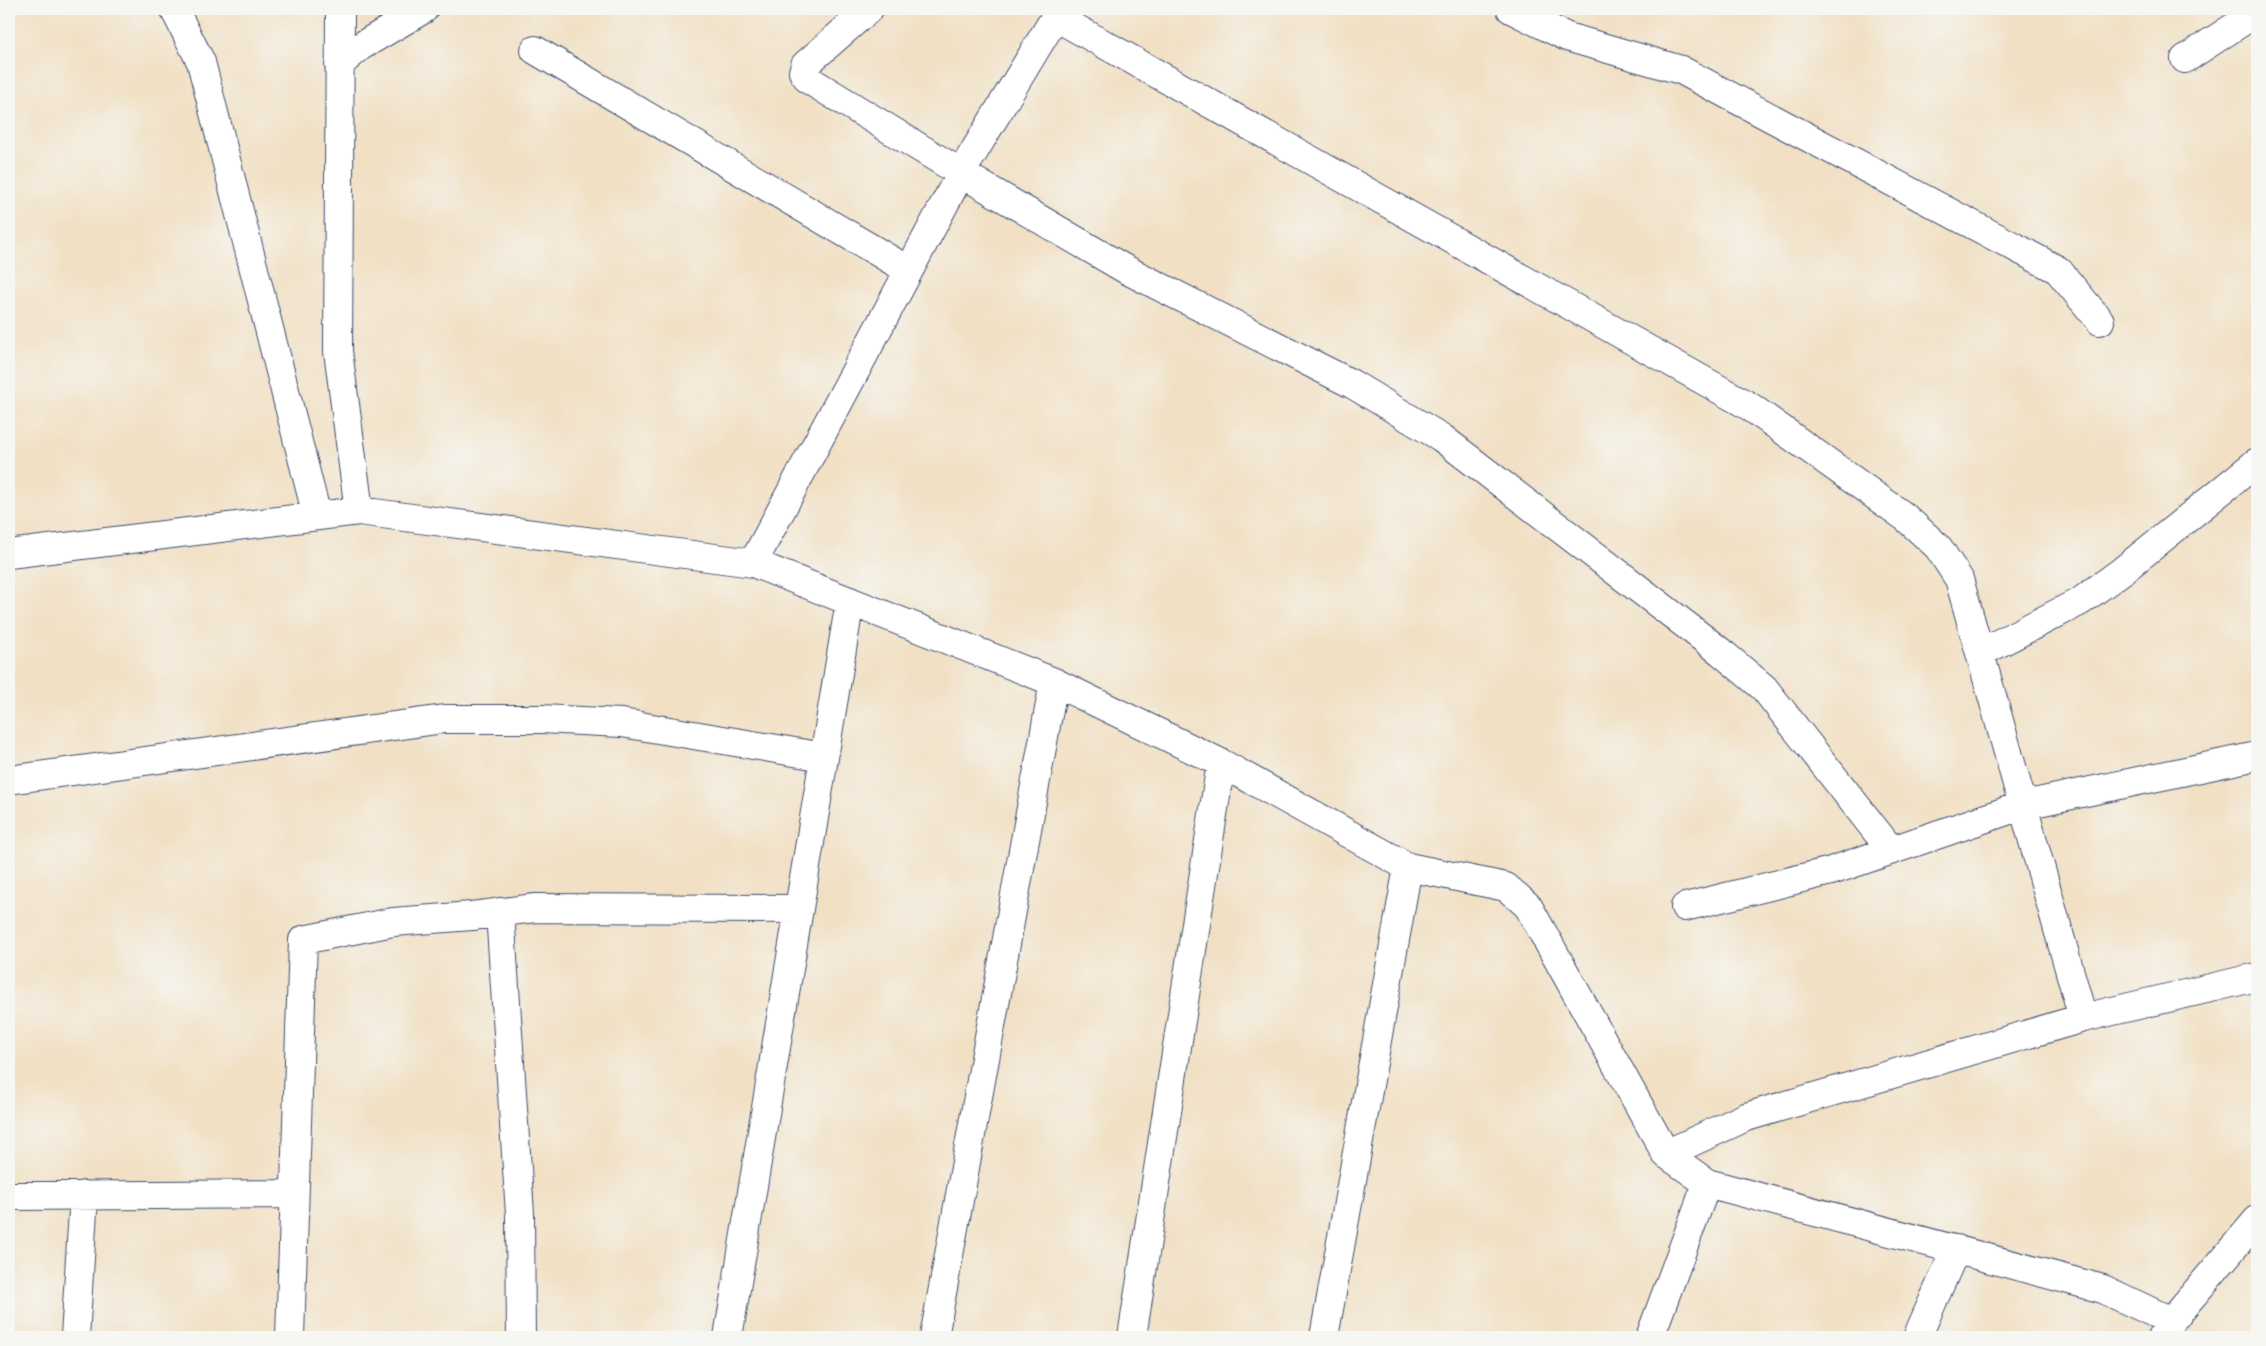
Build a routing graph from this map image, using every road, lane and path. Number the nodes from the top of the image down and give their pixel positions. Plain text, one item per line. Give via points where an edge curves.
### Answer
1 (174, 9) edge
2 (340, 9) edge
3 (424, 9) edge
4 (869, 9) edge
5 (1511, 9) edge
6 (1057, 12) edge
7 (2257, 12) edge
8 (536, 50) dead end
9 (2185, 59) dead end
10 (339, 65) junction
11 (961, 174) junction
12 (908, 270) junction
13 (2100, 321) dead end
14 (2257, 462) edge
15 (359, 511) junction
16 (317, 516) junction
17 (9, 554) edge
18 (753, 563) junction
19 (850, 601) junction
20 (1980, 653) junction
21 (1054, 682) junction
22 (2254, 755) edge
23 (824, 757) junction
24 (1221, 763) junction
25 (9, 780) edge
26 (2024, 805) junction
27 (1891, 850) junction
28 (1408, 868) junction
29 (1684, 907) dead end
30 (799, 908) junction
31 (500, 912) junction
32 (2257, 977) edge
33 (2083, 1018) junction
34 (1666, 1154) junction
35 (1707, 1183) junction
36 (294, 1194) junction
37 (84, 1195) junction
38 (9, 1196) edge
39 (2257, 1220) edge
40 (1956, 1249) junction
41 (2166, 1329) edge
42 (75, 1337) edge
43 (290, 1337) edge
44 (521, 1337) edge
45 (728, 1337) edge
46 (934, 1337) edge
47 (1132, 1337) edge
48 (1324, 1337) edge
49 (1650, 1337) edge
50 (1917, 1337) edge

1 - 16 street via 201,62
2 - 10 street
3 - 10 street via 361,46
4 - 11 street via 805,65 803,72 809,80
5 - 13 street via 1567,37 1681,70 2058,270
6 - 11 street
6 - 20 street via 1749,406 1905,517 1938,547 1960,579
7 - 9 street
8 - 12 street
10 - 15 street via 338,351
11 - 12 street
11 - 27 street via 1125,269 1352,384 1442,438 1764,688
12 - 18 street
14 - 20 street via 2122,572 2081,601
15 - 16 street
15 - 18 street
16 - 17 street
18 - 19 street
19 - 21 street
19 - 23 street
20 - 26 street
21 - 24 street
21 - 46 street
22 - 26 street
23 - 25 street via 622,723 444,719
23 - 30 street
24 - 28 street
24 - 47 street
26 - 27 street
26 - 33 street
27 - 29 street via 1830,871
28 - 34 street via 1506,887 1528,906
28 - 48 street
30 - 31 street via 535,908
30 - 45 street
31 - 36 street via 393,922 303,940
31 - 44 street via 520,1214
32 - 33 street
33 - 34 street via 1746,1116
34 - 35 street
35 - 40 street
35 - 49 street
36 - 37 street
36 - 43 street
37 - 38 street
37 - 42 street
39 - 41 street
40 - 41 street via 2103,1288
40 - 50 street

